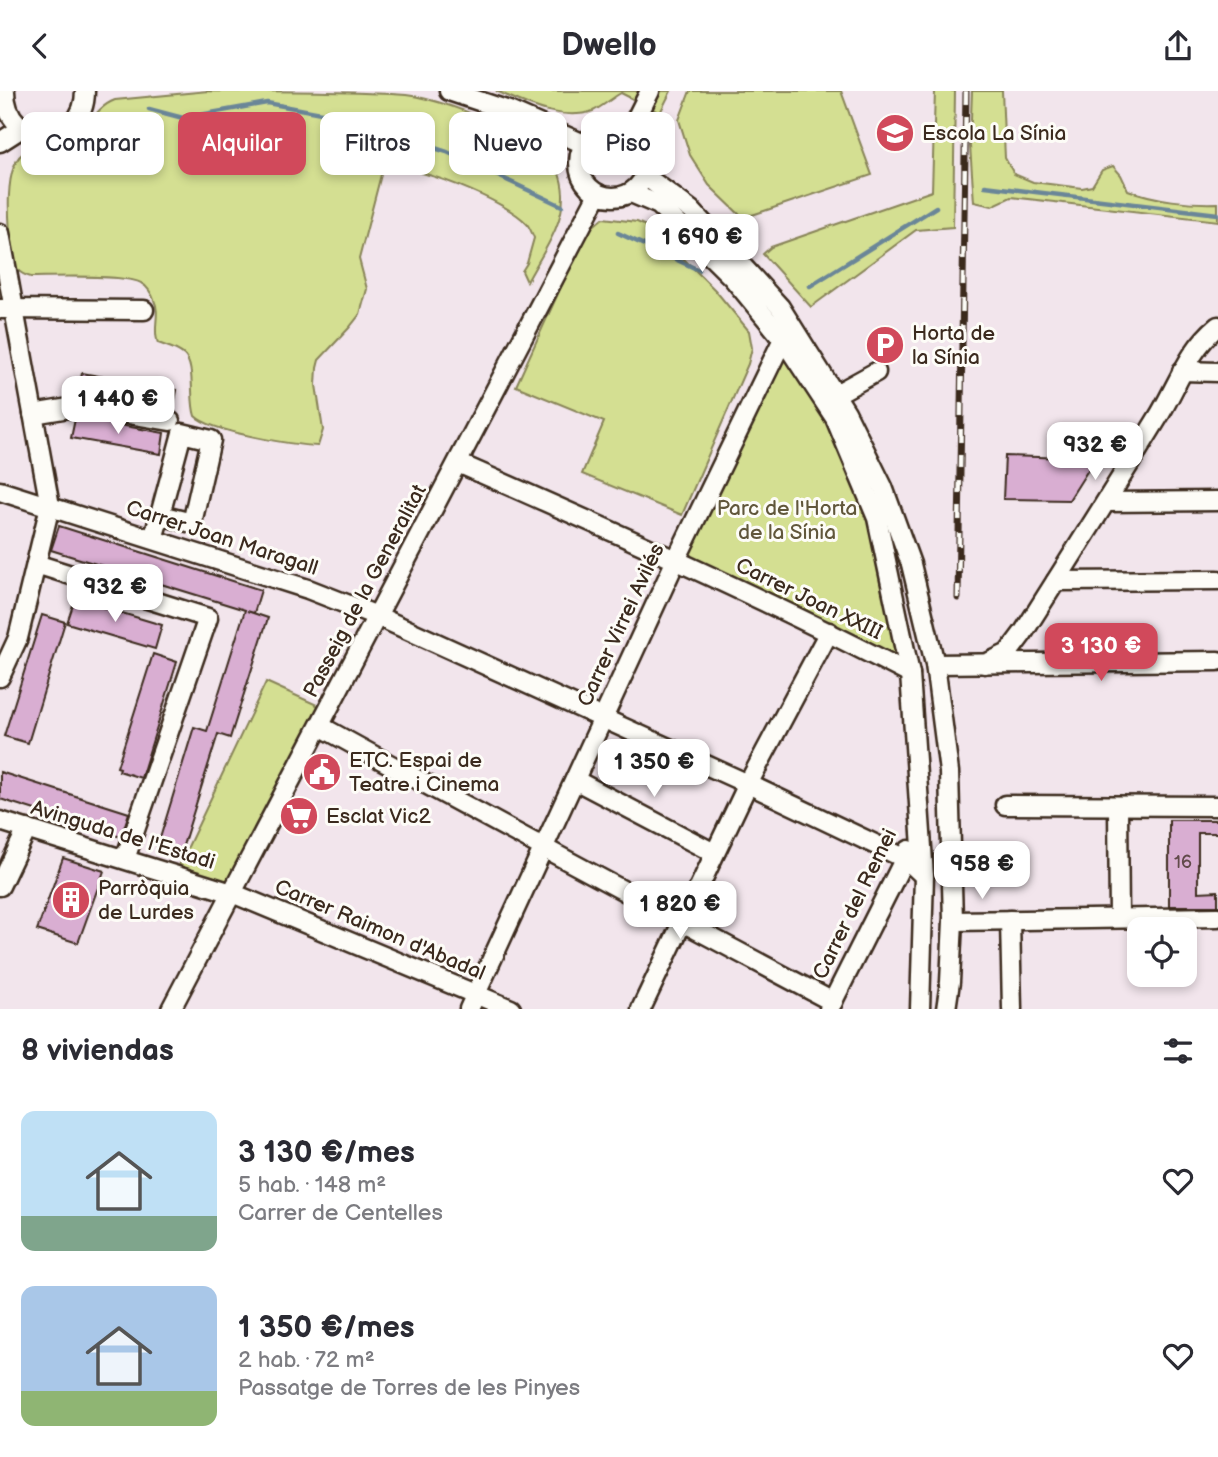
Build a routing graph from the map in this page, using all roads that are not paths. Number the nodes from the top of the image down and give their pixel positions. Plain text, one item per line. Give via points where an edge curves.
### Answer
1 (5, 91) edge
2 (102, 91) edge
3 (449, 91) edge
4 (650, 91) edge
5 (85, 97) edge
6 (640, 112) edge
7 (21, 127) edge
8 (21, 129) edge
9 (0, 142) edge
10 (581, 143) edge
11 (581, 151) edge
12 (581, 174) edge
13 (581, 175) edge
14 (645, 176) joint
15 (631, 193) junction
16 (598, 194) junction
17 (0, 233) edge
18 (7, 309) edge
19 (144, 310) dead end
20 (1218, 325) edge
21 (783, 339) junction
22 (1182, 370) junction
23 (876, 372) dead end
24 (1218, 372) edge
25 (836, 394) junction
26 (33, 414) junction
27 (170, 421) dead end
28 (458, 463) junction
29 (0, 491) edge
30 (1218, 501) edge
31 (1106, 502) junction
32 (50, 506) junction
33 (160, 516) junction
34 (153, 539) junction
35 (676, 560) junction
36 (36, 564) junction
37 (1218, 580) edge
38 (1056, 581) junction
39 (377, 616) junction
40 (829, 632) junction
41 (1218, 661) edge
42 (935, 664) junction
43 (985, 664) junction
44 (910, 674) junction
45 (0, 677) edge
46 (603, 719) junction
47 (320, 726) junction
48 (575, 780) junction
49 (748, 784) junction
50 (1005, 805) dead end
51 (1218, 806) edge
52 (1118, 807) junction
53 (921, 817) junction
54 (0, 821) edge
55 (27, 829) junction
56 (543, 849) junction
57 (714, 853) junction
58 (125, 859) junction
59 (906, 859) junction
60 (924, 876) junction
61 (0, 885) edge
62 (232, 893) junction
63 (1218, 917) edge
64 (1119, 918) junction
65 (682, 920) junction
66 (1010, 920) junction
67 (954, 921) junction
68 (473, 1002) edge
69 (831, 1006) edge
70 (171, 1009) edge
71 (511, 1009) edge
72 (641, 1009) edge
73 (920, 1009) edge
74 (946, 1009) edge
75 (1012, 1009) edge

1 - 7 street via 9,112
2 - 5 street
3 - 10 street
4 - 6 street
8 - 9 street
11 - 12 street
13 - 16 street
14 - 15 street
14 - 25 street via 691,210 780,307
15 - 16 street via 609,198
15 - 21 street via 659,205 732,277
16 - 28 street, Passeig de la Generalitat
17 - 18 street
18 - 19 street
18 - 26 street
20 - 22 street
21 - 35 street, Carrer Virrei Avilés
21 - 44 street via 835,418 877,518
22 - 24 street
22 - 31 street
23 - 25 street
25 - 42 street via 883,487 911,564
26 - 27 street via 81,406
26 - 32 street
28 - 35 street, Carrer Joan XXIII
28 - 39 street, Passeig de la Generalitat
29 - 32 street, Carrer Joan Maragall
30 - 31 street
31 - 38 street
32 - 34 street, Carrer Joan Maragall
32 - 36 street
33 - 33 street via 192,523 211,440 182,433
33 - 34 street
34 - 39 street, Carrer Joan Maragall
35 - 40 street, Carrer Joan XXIII
35 - 46 street, Carrer Virrei Avilés
36 - 45 street via 18,638
36 - 58 street via 208,618
37 - 38 street
38 - 43 street via 1008,653
39 - 46 street, Carrer Joan Maragall
39 - 47 street, Passeig de la Generalitat
40 - 44 street, Carrer Joan XXIII
40 - 49 street
41 - 43 street
42 - 43 street
42 - 67 street via 949,772
44 - 53 street
46 - 48 street, Carrer Virrei Avilés
46 - 49 street, Carrer Joan Maragall
47 - 56 street
47 - 62 street, Passeig de la Generalitat
48 - 56 street, Carrer Virrei Avilés
48 - 57 street
49 - 57 street
49 - 59 street, Carrer Joan Maragall
50 - 52 street
51 - 52 street
52 - 64 street
53 - 59 street, Carrer del Remei
53 - 60 street
54 - 55 street, Avinguda de l'Estadi
55 - 58 street, Avinguda de l'Estadi
55 - 61 street
56 - 65 street
56 - 68 street, Carrer Virrei Avilés
57 - 65 street
58 - 62 street, Avinguda de l'Estadi
59 - 60 street, Carrer Joan Maragall
59 - 69 street, Carrer del Remei
60 - 73 street
62 - 68 street, Carrer Raimon d'Abadal
62 - 70 street, Passeig de la Generalitat
63 - 64 street
64 - 66 street
65 - 69 street
65 - 72 street
66 - 67 street
66 - 75 street
67 - 74 street
68 - 71 street, Carrer Raimon d'Abadal

